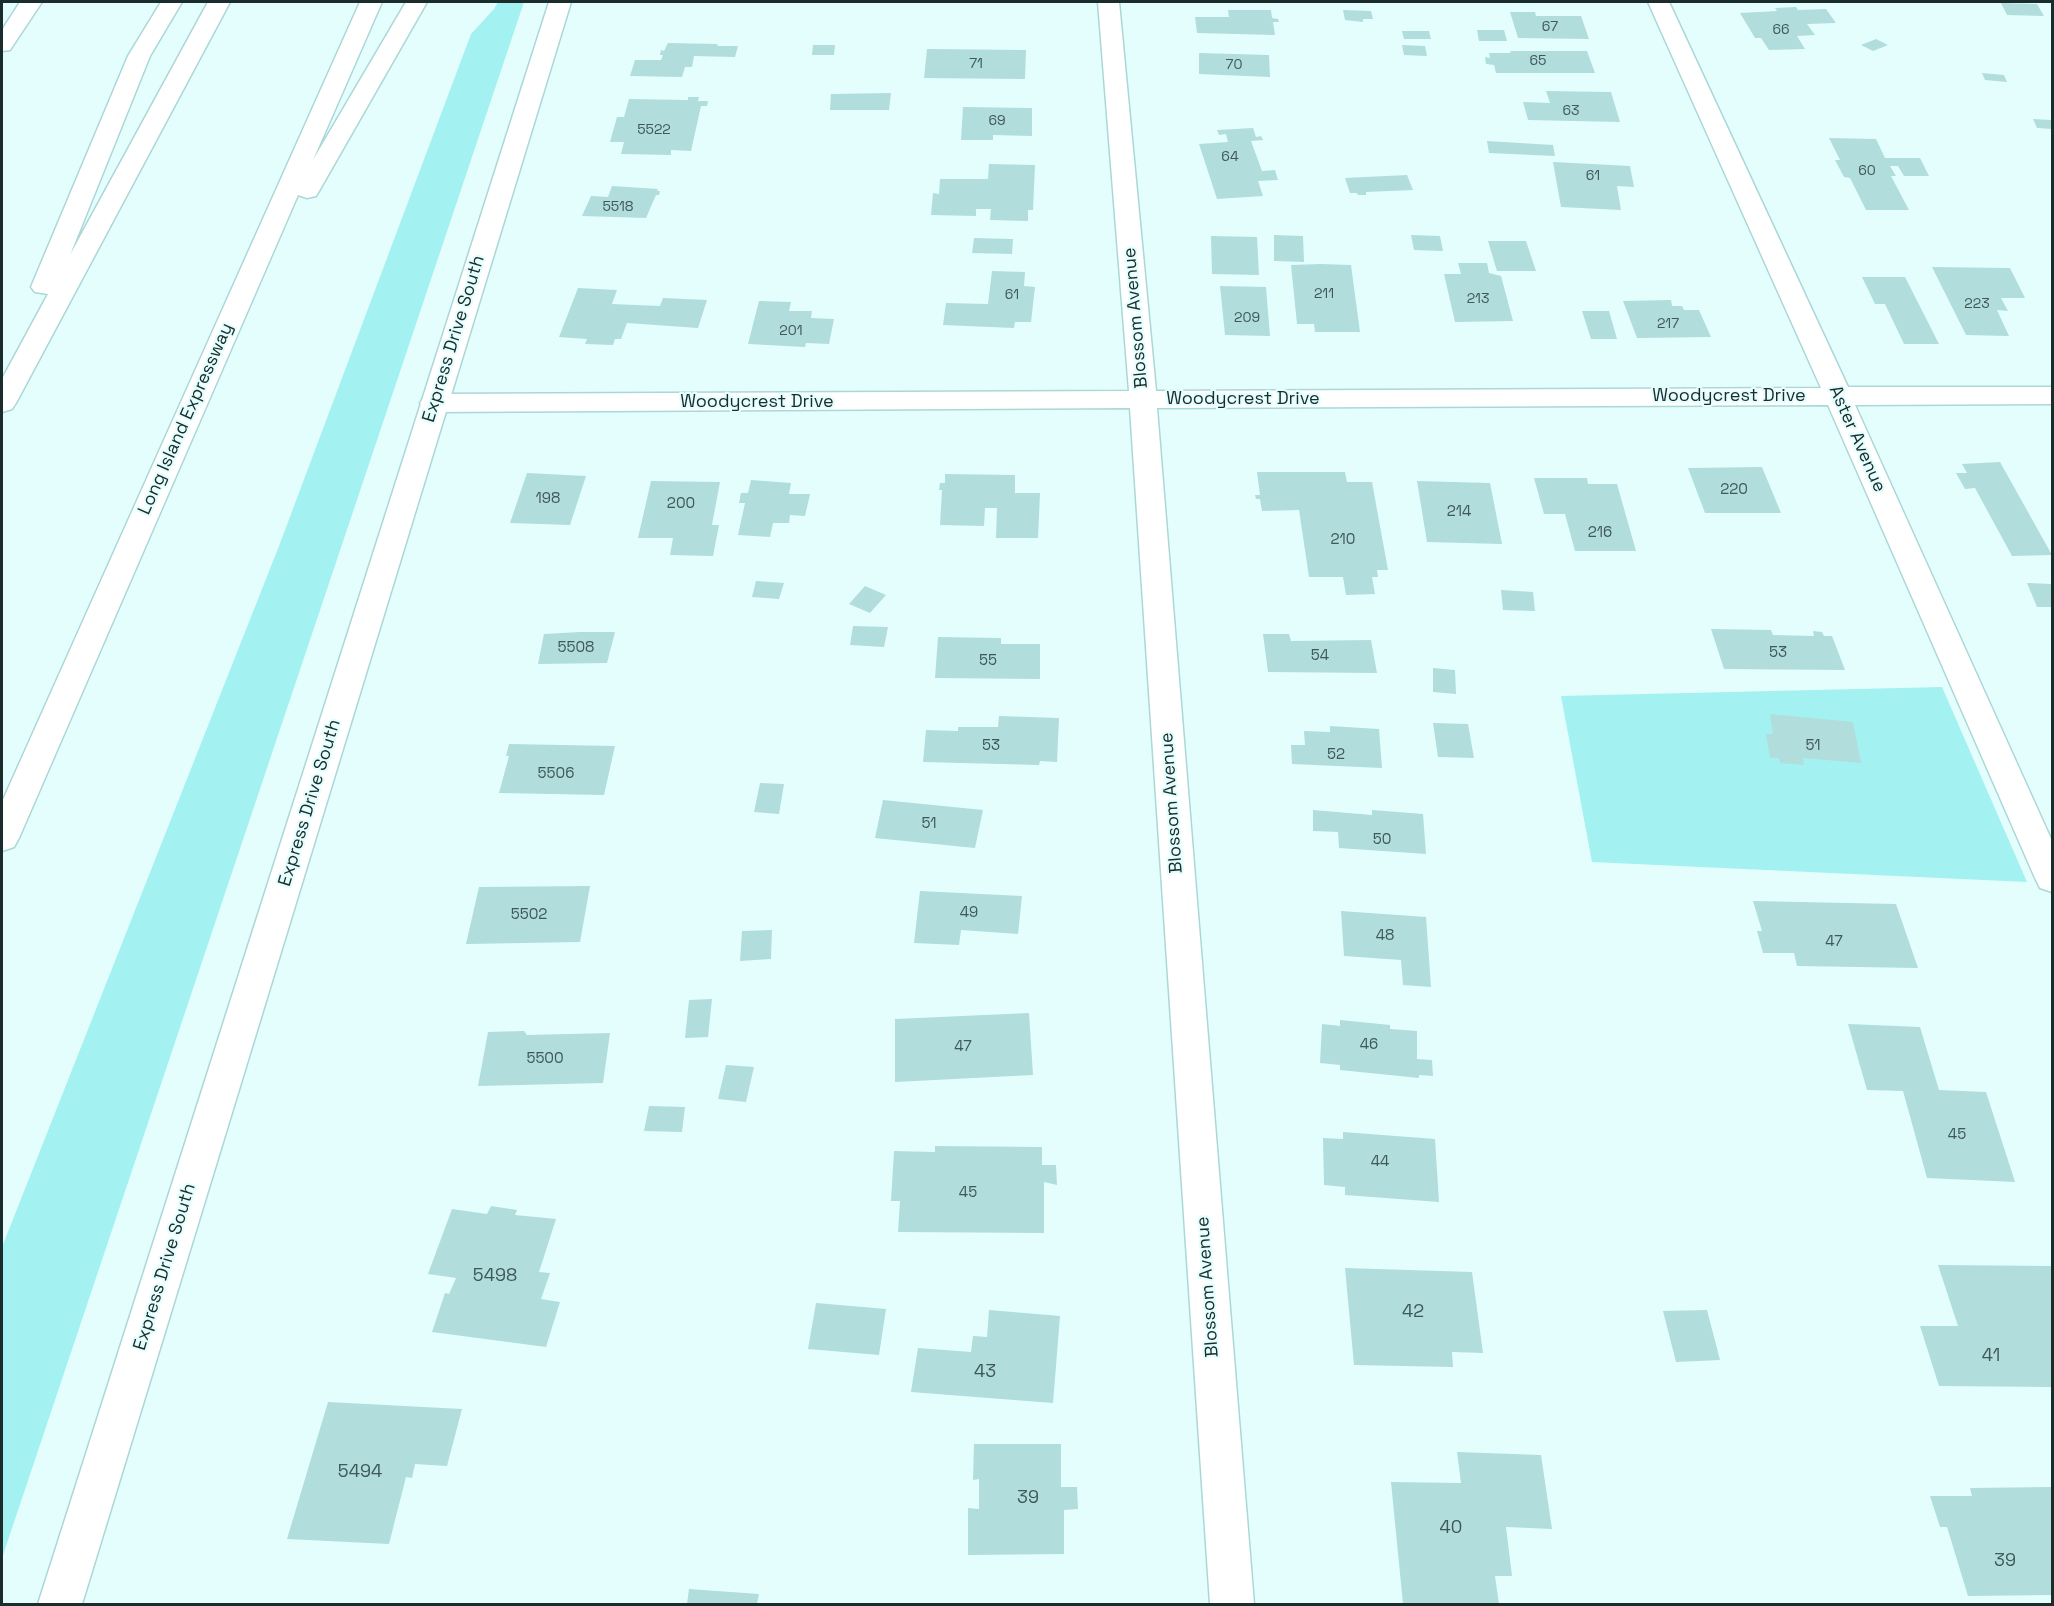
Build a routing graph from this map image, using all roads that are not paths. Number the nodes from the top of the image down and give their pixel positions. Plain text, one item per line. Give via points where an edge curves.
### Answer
1 (31, 2) edge
2 (171, 2) edge
3 (219, 2) edge
4 (371, 2) edge
5 (416, 2) edge
6 (560, 2) edge
7 (1108, 2) edge
8 (1658, 2) edge
9 (2, 45) edge
10 (220, 340) junction
11 (2, 389) edge
12 (2052, 395) edge
13 (1838, 396) junction
14 (1143, 400) junction
15 (2, 403) edge
16 (434, 403) junction
17 (2, 838) edge
18 (2052, 878) edge
19 (60, 1605) edge
20 (1232, 1605) edge

1 - 9 main road
2 - 11 main road via 139,56
3 - 15 main road
4 - 10 main road, Long Island Expressway
5 - 10 main road
6 - 16 main road, Express Drive South
7 - 14 main road, Blossom Avenue
8 - 13 main road, Aster Avenue
10 - 17 main road, Long Island Expressway
12 - 13 main road, Woodycrest Drive
13 - 14 main road, Woodycrest Drive
13 - 18 main road, Aster Avenue
14 - 16 main road, Woodycrest Drive
14 - 20 main road, Blossom Avenue
16 - 19 main road, Express Drive South

